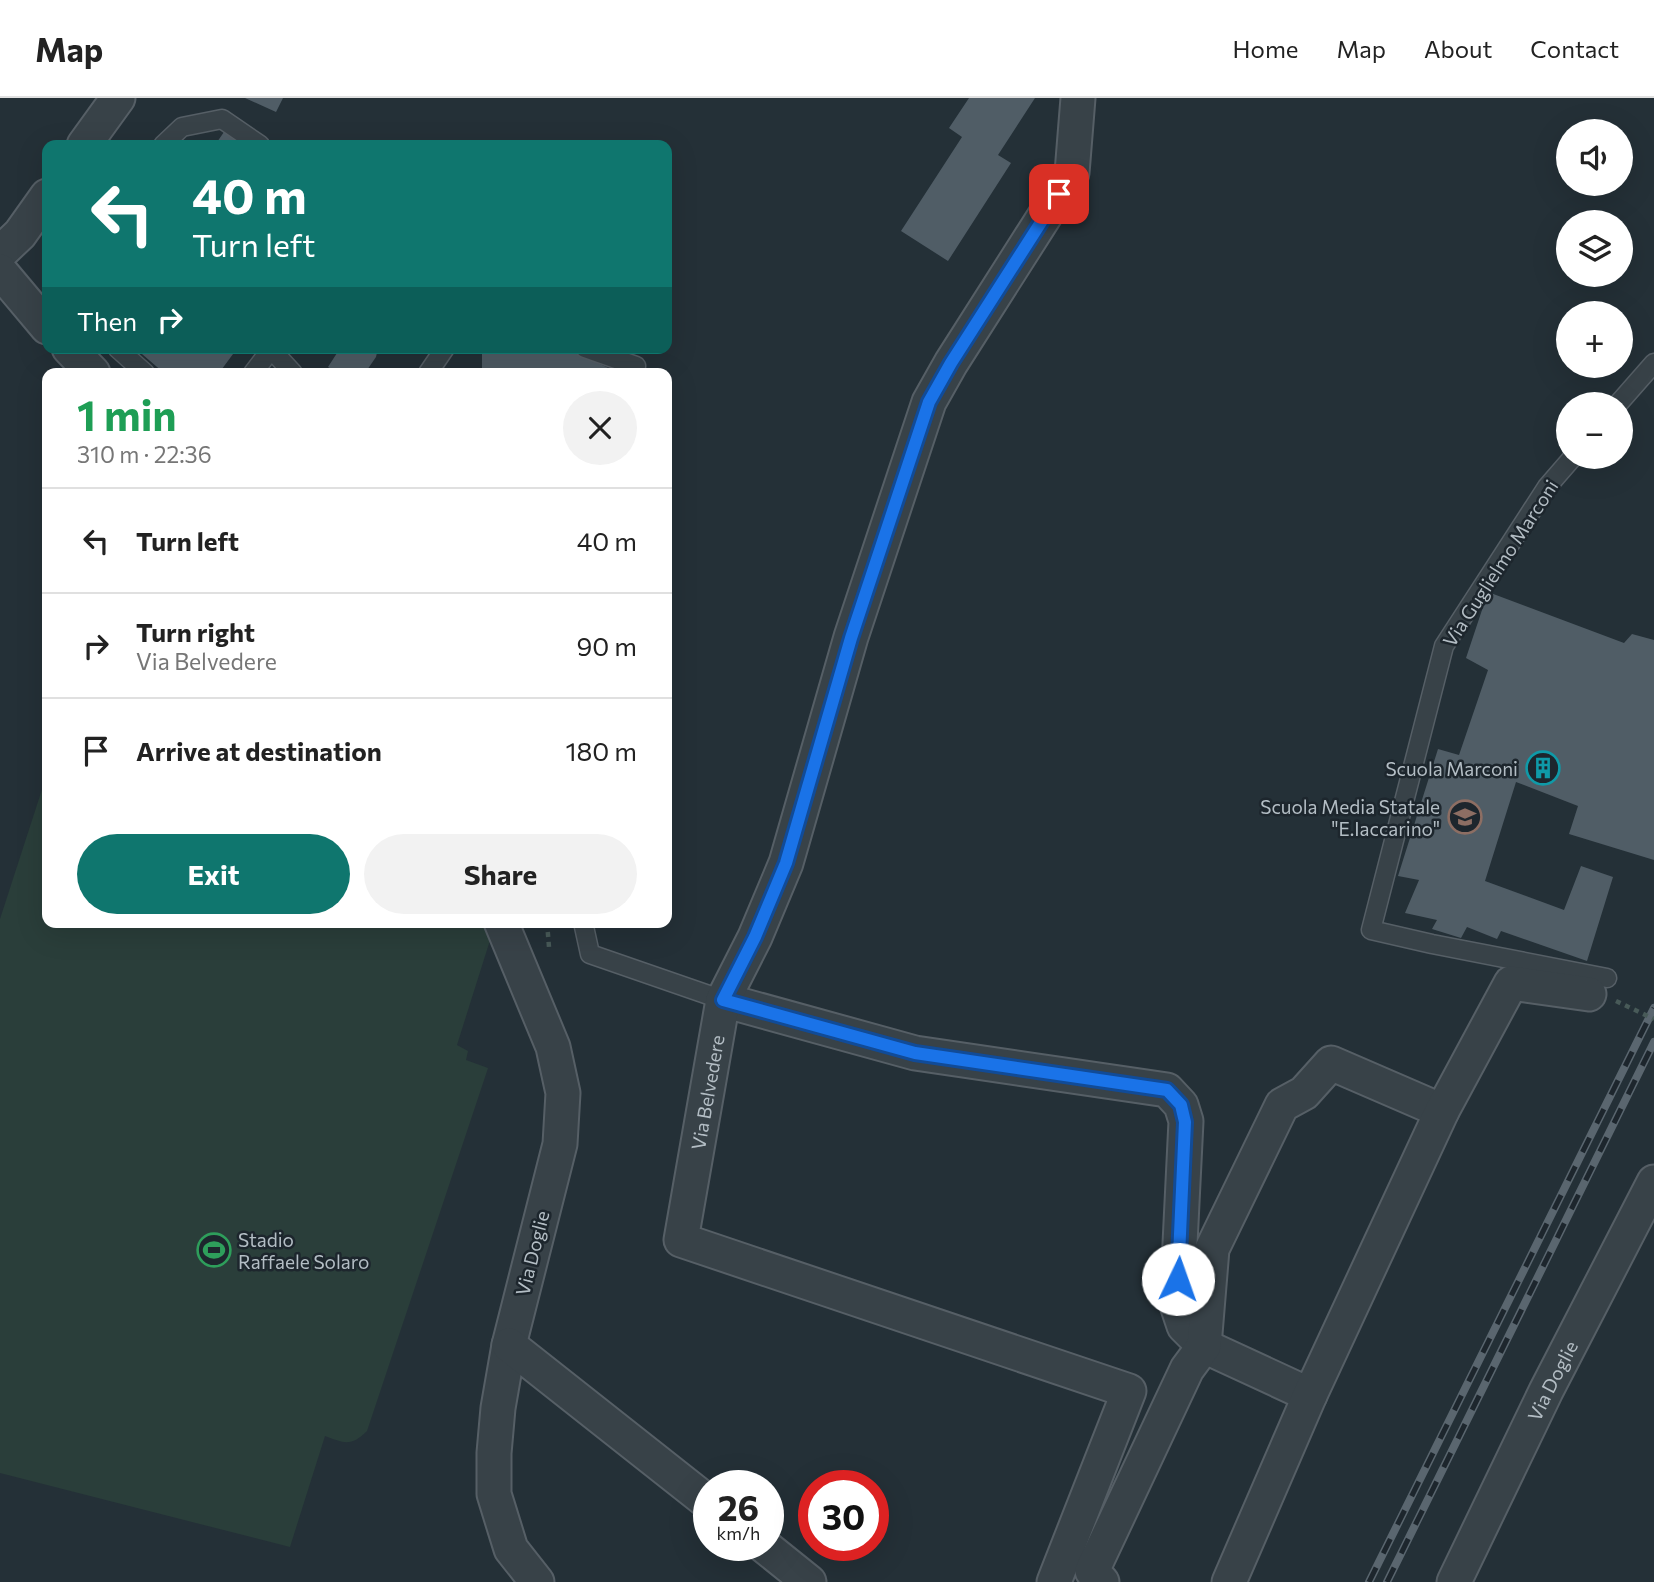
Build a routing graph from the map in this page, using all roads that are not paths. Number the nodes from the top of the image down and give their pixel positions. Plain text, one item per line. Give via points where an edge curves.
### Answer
1 (118, 98) edge
2 (1078, 98) edge
3 (88, 140) edge
4 (168, 140) edge
5 (253, 140) edge
6 (42, 203) edge
7 (0, 253) edge
8 (0, 271) edge
9 (42, 321) edge
10 (75, 354) edge
11 (124, 354) edge
12 (276, 354) edge
13 (602, 354) edge
14 (1654, 363) edge
15 (636, 366) dead end
16 (88, 368) edge
17 (139, 368) edge
18 (288, 368) edge
19 (1629, 392) edge
20 (1562, 469) edge
21 (503, 928) edge
22 (584, 928) edge
23 (1604, 991) joint
24 (723, 1000) junction
25 (1443, 1111) junction
26 (1654, 1182) edge
27 (509, 1345) junction
28 (1204, 1346) junction
29 (1310, 1395) junction
30 (693, 1490) edge
31 (782, 1561) edge
32 (537, 1582) edge
33 (809, 1582) edge
34 (1054, 1582) edge
35 (1102, 1582) edge
36 (1229, 1582) edge
37 (1454, 1582) edge

1 - 3 street
2 - 24 street, Via Belvedere via 1072,173 929,402 851,638 786,863
4 - 5 lane via 182,127 222,119
6 - 7 street
8 - 9 street
10 - 16 street
11 - 17 lane
12 - 18 lane
13 - 15 lane
14 - 19 lane
20 - 23 lane, Via Guglielmo Marconi via 1444,646 1371,930
21 - 27 street, Via Doglie via 553,1047 562,1093 560,1144
22 - 24 lane via 590,954
23 - 25 street via 1511,982
24 - 28 street via 915,1053 1167,1090 1181,1105 1185,1122 1177,1305 1184,1326
24 - 34 street, Via Belvedere via 681,1240 1129,1391
25 - 28 street via 1331,1063 1304,1093 1282,1105 1212,1249
25 - 29 street
26 - 37 street, Via Doglie
27 - 30 street
27 - 32 street, Via Doglie via 498,1408 494,1493 511,1549
28 - 29 street
28 - 35 street via 1187,1369 1092,1571
29 - 36 street
31 - 33 street

